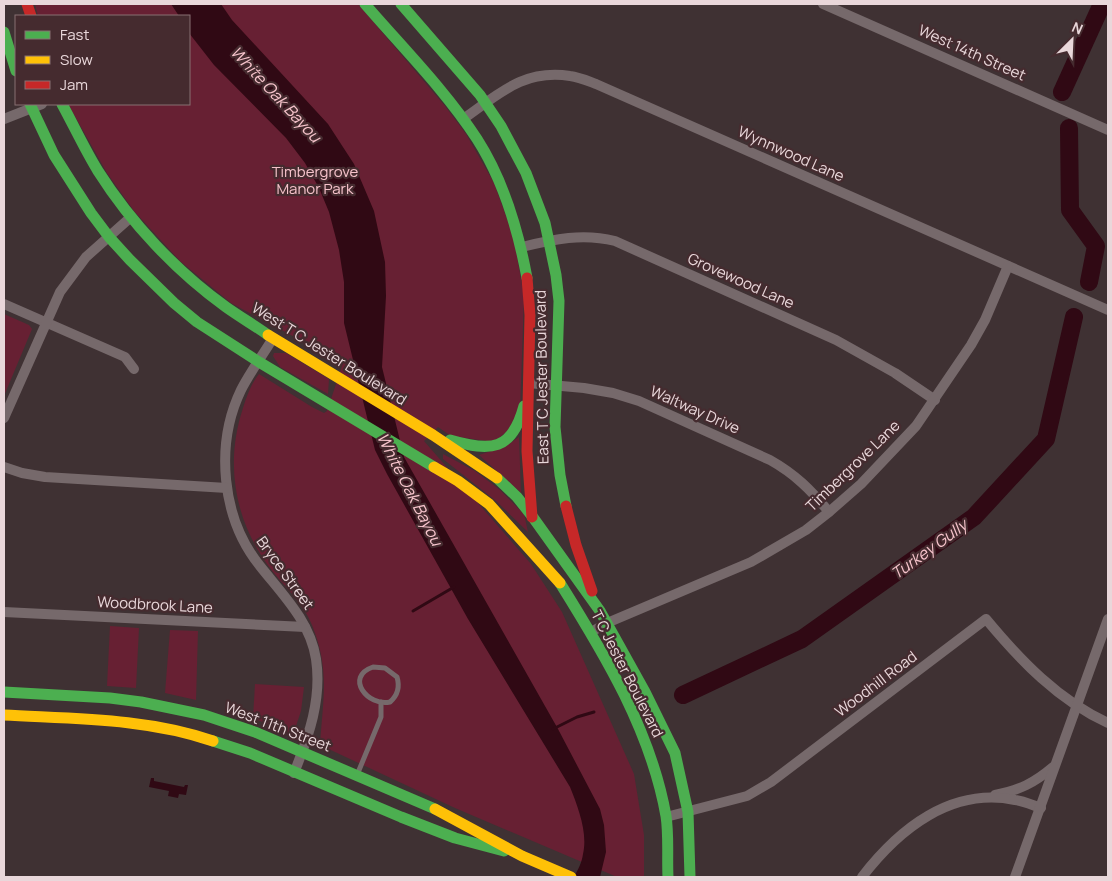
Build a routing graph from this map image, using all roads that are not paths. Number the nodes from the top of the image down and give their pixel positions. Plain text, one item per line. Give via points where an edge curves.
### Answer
1 (364, 4) edge
2 (400, 4) edge
3 (823, 4) edge
4 (842, 8) edge
5 (4, 32) edge
6 (15, 68) edge
7 (486, 103) junction
8 (34, 105) edge
9 (63, 105) edge
10 (4, 119) edge
11 (463, 119) junction
12 (1108, 130) edge
13 (131, 217) junction
14 (109, 237) junction
15 (549, 240) junction
16 (522, 247) junction
17 (1008, 266) junction
18 (4, 304) edge
19 (1108, 310) edge
20 (46, 322) junction
21 (273, 338) junction
22 (259, 362) junction
23 (134, 369) dead end
24 (528, 383) junction
25 (556, 386) junction
26 (935, 400) junction
27 (4, 418) edge
28 (433, 435) junction
29 (4, 467) edge
30 (226, 488) junction
31 (830, 512) junction
32 (532, 516) junction
33 (557, 578) junction
34 (600, 611) junction
35 (4, 612) edge
36 (1108, 619) edge
37 (607, 623) junction
38 (305, 627) junction
39 (591, 632) junction
40 (4, 692) edge
41 (110, 698) junction
42 (381, 702) junction
43 (1077, 706) junction
44 (4, 715) edge
45 (110, 721) junction
46 (1108, 723) edge
47 (303, 752) junction
48 (1054, 767) junction
49 (294, 773) junction
50 (357, 775) junction
51 (983, 797) junction
52 (1041, 808) junction
53 (688, 812) junction
54 (666, 817) junction
55 (522, 856) junction
56 (571, 877) edge
57 (668, 877) edge
58 (690, 877) edge
59 (862, 877) edge
60 (1014, 877) edge

1 - 11 main road, East T C Jester Boulevard
2 - 7 main road, East T C Jester Boulevard
3 - 4 street, West 14th Street
4 - 12 street, West 14th Street
5 - 6 main road
7 - 11 street, Wynnwood Lane
7 - 15 main road, East T C Jester Boulevard via 525,169
7 - 17 street, Wynnwood Lane via 535,76 572,76
8 - 10 street
8 - 14 main road via 54,155
9 - 13 main road, West T C Jester Boulevard via 98,171
11 - 16 main road, East T C Jester Boulevard via 500,183
13 - 14 street
13 - 21 main road, West T C Jester Boulevard via 200,286
14 - 20 street via 73,272
14 - 22 main road via 174,303
15 - 16 street, Grovewood Lane
15 - 25 main road, East T C Jester Boulevard via 559,300
15 - 26 street, Grovewood Lane via 598,237 615,241 836,340
16 - 24 main road, East T C Jester Boulevard via 530,306
17 - 19 street, Wynnwood Lane
17 - 26 street, Timbergrove Lane via 971,345
18 - 20 street
20 - 23 street via 125,357
20 - 27 street
21 - 22 street, Bryce Street
21 - 28 main road, West T C Jester Boulevard
22 - 30 street, Bryce Street via 242,389 228,429
22 - 33 main road via 490,504
24 - 25 street, Waltway Drive
24 - 28 main road via 522,416 513,433 498,445 469,447
24 - 32 main road, East T C Jester Boulevard via 527,464
25 - 31 street, Waltway Drive via 613,392 639,400 770,460 789,470
25 - 34 main road, East T C Jester Boulevard via 557,457 562,492 584,570
26 - 31 street, Timbergrove Lane via 916,426
28 - 32 main road, West T C Jester Boulevard via 498,479
29 - 30 street via 34,476
30 - 38 street, Bryce Street via 245,544 291,603
31 - 37 street, Timbergrove Lane via 751,562
32 - 33 main road, East T C Jester Boulevard via 536,538 545,549
32 - 34 main road, West T C Jester Boulevard
33 - 39 main road, T C Jester Boulevard
34 - 37 main road, T C Jester Boulevard
35 - 38 street, Woodbrook Lane
36 - 43 street
37 - 39 street, Timbergrove Lane
37 - 53 main road, T C Jester Boulevard via 675,753
38 - 47 street, Bryce Street via 316,658 318,682 314,716
39 - 54 main road, T C Jester Boulevard via 638,723 652,760
40 - 41 main road, West 11th Street
41 - 45 main road
41 - 47 main road, West 11th Street via 204,714
42 - 42 lane via 387,703 394,698 399,682 391,671 378,666 363,673 359,684 365,695
42 - 50 lane via 381,717
43 - 46 street
43 - 48 street
43 - 53 street, Woodhill Road via 1052,688 986,618 771,782 747,796
44 - 45 main road, West 11th Street
45 - 49 main road, West 11th Street via 167,728 208,739
47 - 49 street, Bryce Street
47 - 50 main road, West 11th Street
48 - 51 street via 1036,782
48 - 52 street
49 - 55 main road, West 11th Street via 455,838
50 - 55 main road, West 11th Street via 424,804
51 - 52 street via 1015,800
51 - 59 street via 941,808 923,819 886,849
52 - 60 street
53 - 54 street, Woodhill Road
53 - 58 main road, T C Jester Boulevard
54 - 57 main road, T C Jester Boulevard
55 - 56 main road, West 11th Street

